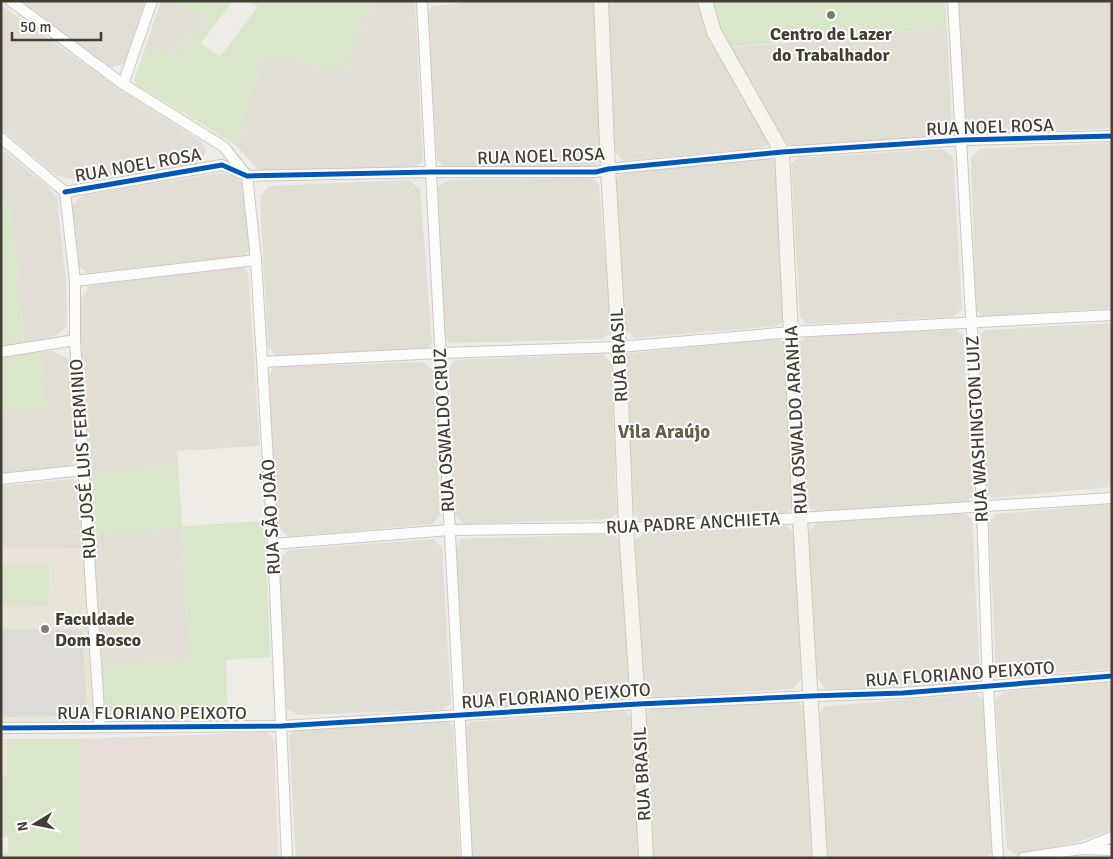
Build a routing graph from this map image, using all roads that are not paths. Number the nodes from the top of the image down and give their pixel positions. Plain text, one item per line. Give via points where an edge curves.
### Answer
1 (11, 1) edge
2 (152, 1) edge
3 (422, 1) edge
4 (601, 1) edge
5 (705, 1) edge
6 (953, 1) edge
7 (123, 84) junction
8 (1112, 136) edge
9 (1, 138) edge
10 (962, 140) junction
11 (782, 152) junction
12 (608, 169) junction
13 (430, 172) junction
14 (246, 176) junction
15 (65, 192) junction
16 (256, 260) junction
17 (75, 281) junction
18 (1112, 315) edge
19 (970, 323) junction
20 (792, 332) junction
21 (75, 340) junction
22 (619, 347) junction
23 (1, 352) edge
24 (440, 353) junction
25 (262, 362) junction
26 (83, 470) junction
27 (1, 479) edge
28 (1112, 498) edge
29 (982, 506) junction
30 (800, 518) junction
31 (626, 528) junction
32 (449, 530) junction
33 (273, 544) junction
34 (1112, 676) edge
35 (988, 687) junction
36 (811, 696) junction
37 (638, 704) junction
38 (459, 716) junction
39 (100, 726) junction
40 (282, 726) junction
41 (1, 728) edge
42 (1112, 837) edge
43 (1081, 849) junction
44 (1112, 850) edge
45 (288, 858) edge
46 (466, 858) edge
47 (646, 858) edge
48 (820, 858) edge
49 (998, 858) edge
50 (1023, 858) edge

1 - 7 street
2 - 7 street
3 - 13 street, RUA OSWALDO CRUZ
4 - 12 street, RUA BRASIL
5 - 11 street, RUA OSWALDO ARANHA via 714,32
6 - 10 street, RUA WASHINGTON LUIZ
7 - 14 street via 224,147
8 - 10 street, RUA NOEL ROSA
9 - 15 street
10 - 11 street, RUA NOEL ROSA
10 - 19 street, RUA WASHINGTON LUIZ
11 - 12 street, RUA NOEL ROSA
11 - 20 street, RUA OSWALDO ARANHA
12 - 13 street, RUA NOEL ROSA via 596,172
12 - 22 street, RUA BRASIL
13 - 14 street, RUA NOEL ROSA
13 - 24 street, RUA OSWALDO CRUZ
14 - 15 street, RUA NOEL ROSA via 222,165
14 - 16 street, RUA SÃO JOÃO
15 - 17 street, RUA JOSÉ LUIS FERMINIO
16 - 17 street
16 - 25 street, RUA SÃO JOÃO
17 - 21 street, RUA JOSÉ LUIS FERMINIO
18 - 19 street
19 - 20 street
19 - 29 street, RUA WASHINGTON LUIZ
20 - 22 street
20 - 30 street, RUA OSWALDO ARANHA
21 - 23 street
21 - 26 street, RUA JOSÉ LUIS FERMINIO
22 - 24 street
22 - 31 street, RUA BRASIL
24 - 25 street
24 - 32 street, RUA OSWALDO CRUZ
25 - 33 street, RUA SÃO JOÃO
26 - 27 street
26 - 39 street, RUA JOSÉ LUIS FERMINIO
28 - 29 street, RUA PADRE ANCHIETA
29 - 30 street, RUA PADRE ANCHIETA
29 - 35 street, RUA WASHINGTON LUIZ
30 - 31 street, RUA PADRE ANCHIETA
30 - 36 street, RUA OSWALDO ARANHA
31 - 32 street, RUA PADRE ANCHIETA
31 - 37 street, RUA BRASIL
32 - 33 street, RUA PADRE ANCHIETA
32 - 38 street, RUA OSWALDO CRUZ
33 - 40 street, RUA SÃO JOÃO
34 - 35 street, RUA FLORIANO PEIXOTO
35 - 36 street, RUA FLORIANO PEIXOTO
35 - 49 street, RUA WASHINGTON LUIZ
36 - 37 street, RUA FLORIANO PEIXOTO
36 - 48 street, RUA OSWALDO ARANHA
37 - 38 street, RUA FLORIANO PEIXOTO
37 - 47 street, RUA BRASIL
38 - 40 street, RUA FLORIANO PEIXOTO
38 - 46 street, RUA OSWALDO CRUZ
39 - 40 street, RUA FLORIANO PEIXOTO
39 - 41 street, RUA FLORIANO PEIXOTO
40 - 45 street, RUA SÃO JOÃO
42 - 43 street
43 - 44 street
43 - 50 street

